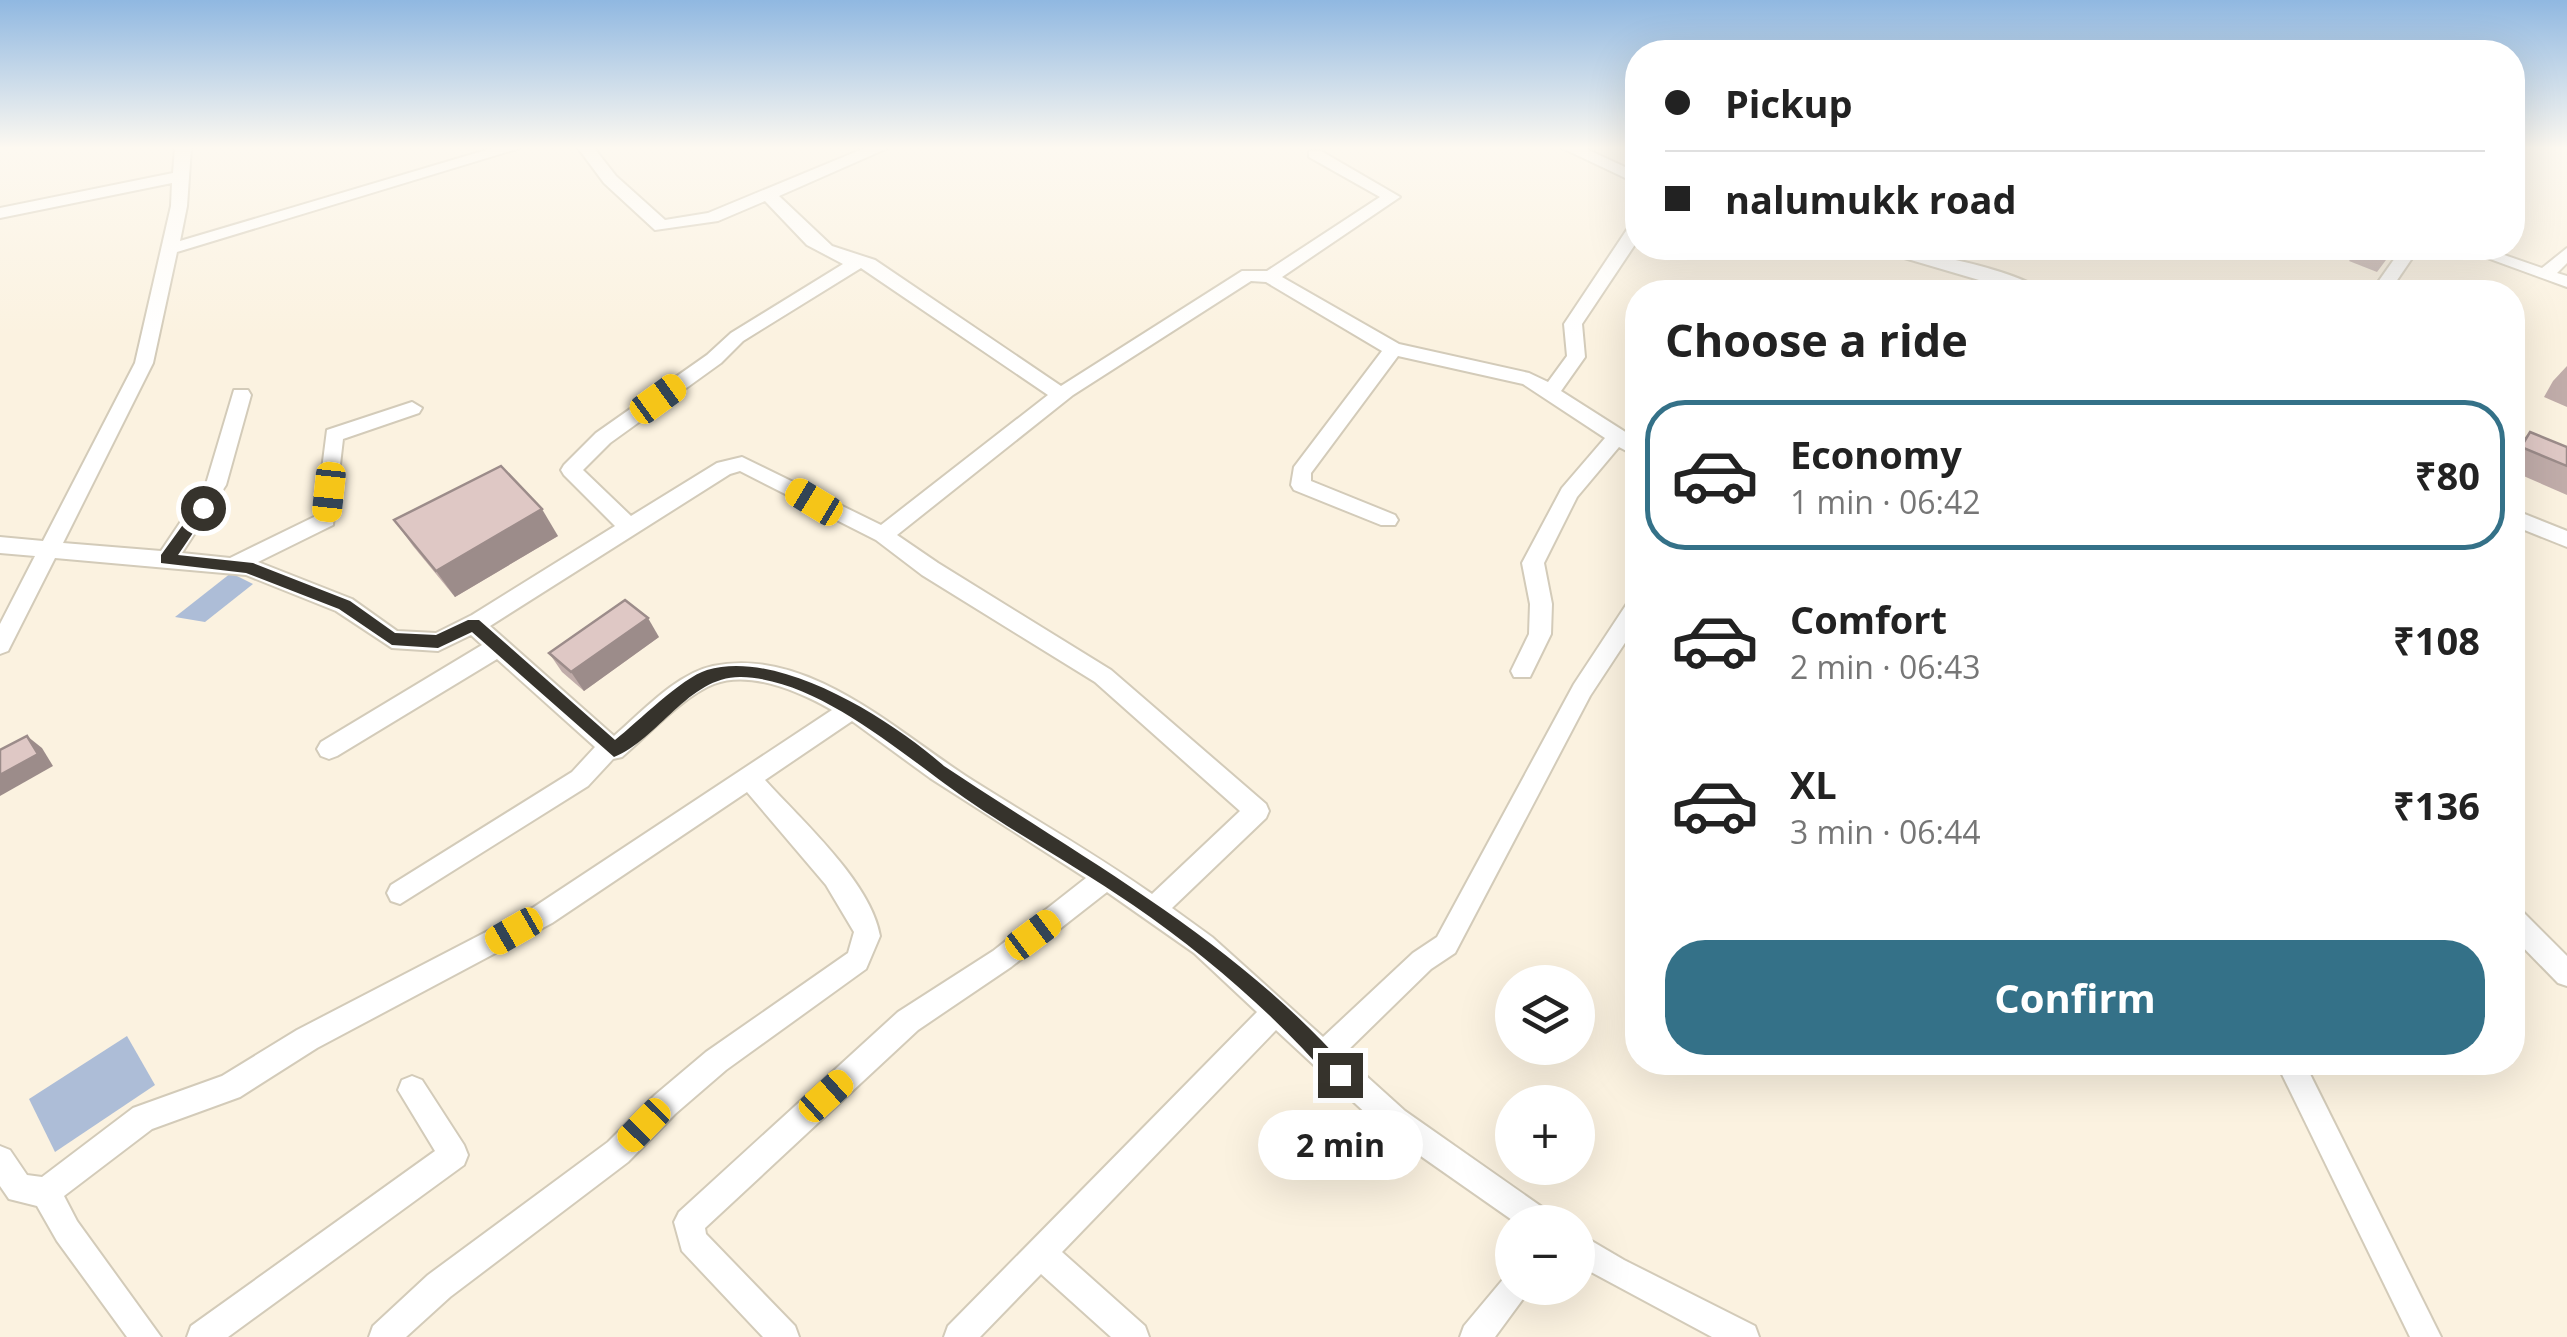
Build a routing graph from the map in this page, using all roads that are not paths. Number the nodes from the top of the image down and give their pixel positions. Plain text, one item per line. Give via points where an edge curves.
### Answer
1 (176, 210) edge
2 (301, 210) edge
3 (646, 210) edge
4 (730, 210) edge
5 (783, 210) edge
6 (1372, 210) edge
7 (1625, 246) edge
8 (170, 249) junction
9 (2567, 253) edge
10 (1928, 260) edge
11 (2508, 260) edge
12 (858, 263) junction
13 (2548, 272) junction
14 (1270, 277) junction
15 (2005, 280) edge
16 (2567, 282) edge
17 (1393, 349) junction
18 (1552, 390) junction
19 (240, 395) dead end
20 (1061, 395) junction
21 (412, 408) dead end
22 (1615, 439) junction
23 (1625, 444) edge
24 (1388, 520) dead end
25 (2525, 522) edge
26 (628, 526) junction
27 (883, 535) junction
28 (2567, 540) edge
29 (0, 545) edge
30 (53, 548) junction
31 (166, 559) junction
32 (232, 566) junction
33 (473, 624) junction
34 (1625, 625) edge
35 (0, 644) edge
36 (498, 647) junction
37 (1522, 671) dead end
38 (849, 711) junction
39 (610, 746) junction
40 (329, 749) dead end
41 (748, 777) junction
42 (1106, 878) junction
43 (400, 892) dead end
44 (1154, 910) junction
45 (2525, 931) edge
46 (2567, 974) edge
47 (1276, 1011) junction
48 (1323, 1056) junction
49 (2295, 1075) edge
50 (412, 1090) dead end
51 (0, 1160) edge
52 (46, 1192) junction
53 (1516, 1205) edge
54 (1040, 1253) junction
55 (1595, 1260) edge
56 (1502, 1305) edge
57 (146, 1337) edge
58 (202, 1337) edge
59 (384, 1337) edge
60 (784, 1337) edge
61 (959, 1337) edge
62 (1134, 1337) edge
63 (1475, 1337) edge
64 (1744, 1337) edge
65 (2426, 1337) edge

1 - 8 street
2 - 8 street
3 - 4 street via 661,226
5 - 12 street via 812,242
6 - 14 street
7 - 18 street via 1573,324 1576,357
8 - 30 street via 144,363
9 - 13 street
10 - 15 street
11 - 13 street
12 - 20 street via 869,264
12 - 26 street via 737,337 602,438 572,470
13 - 16 street
14 - 17 street
14 - 20 street via 1248,275
17 - 18 street
17 - 24 street via 1302,472 1301,486
18 - 22 street
19 - 31 street via 216,485
20 - 27 street
21 - 32 street via 334,436 326,520
22 - 23 street
22 - 37 street via 1569,492 1532,562 1540,634
25 - 28 street
26 - 27 street via 724,468 742,464
26 - 33 street
27 - 44 street via 1103,676 1256,811
29 - 30 street
30 - 31 street
30 - 35 street
31 - 32 street
32 - 33 street via 344,605 392,639 438,642
33 - 36 street
34 - 48 street via 1582,690 1446,945
36 - 39 street
36 - 40 street
38 - 39 street via 808,687 742,671 708,676 614,750
38 - 41 street
38 - 42 street
39 - 43 street via 580,779
41 - 52 street via 542,915 230,1087 143,1118
41 - 59 street via 808,845 867,928 857,961 736,1046 618,1152 417,1301
42 - 44 street
42 - 60 street via 908,1022 689,1222 692,1241
44 - 47 street
45 - 46 street
47 - 48 street
47 - 54 street
48 - 53 street via 1395,1121
49 - 65 street
50 - 58 street via 454,1155
51 - 52 street via 19,1189
52 - 57 street via 66,1231
54 - 61 street
54 - 62 street
55 - 64 street
56 - 63 street

